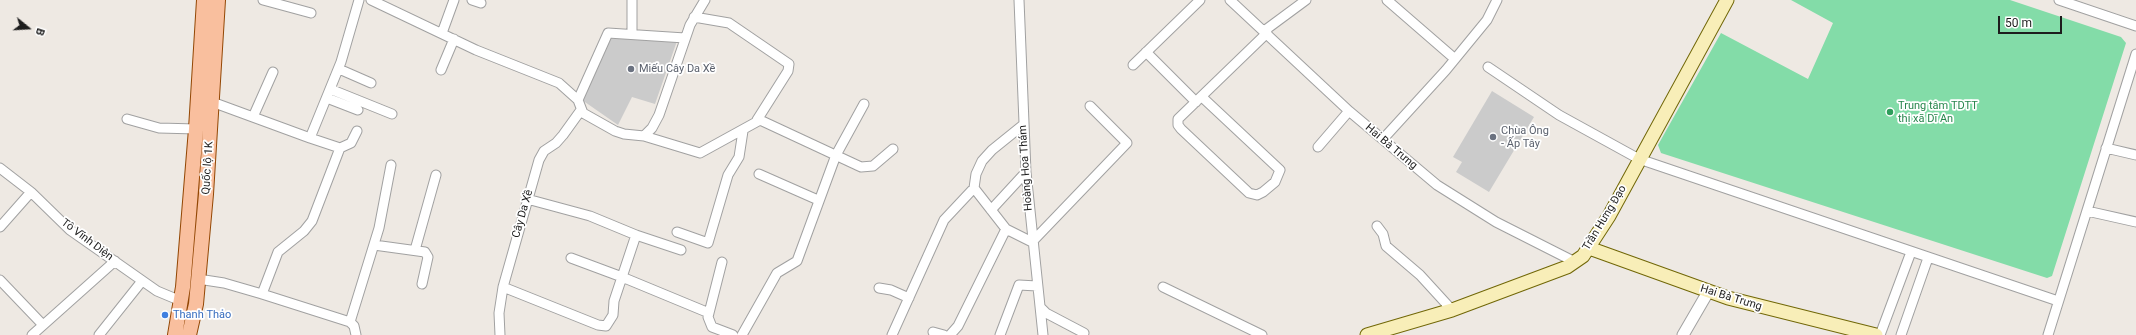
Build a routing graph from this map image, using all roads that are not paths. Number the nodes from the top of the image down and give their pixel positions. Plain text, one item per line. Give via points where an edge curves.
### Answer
1 (204, 0) edge
2 (218, 0) edge
3 (263, 0) edge
4 (359, 0) edge
5 (454, 0) edge
6 (472, 0) edge
7 (632, 0) edge
8 (706, 0) edge
9 (1019, 0) edge
10 (1200, 0) edge
11 (1230, 0) edge
12 (1306, 0) edge
13 (1387, 0) edge
14 (1498, 0) edge
15 (1727, 0) edge
16 (2059, 0) edge
17 (377, 1) edge
18 (481, 3) dead end
19 (311, 13) dead end
20 (694, 17) junction
21 (2136, 26) edge
22 (1266, 32) junction
23 (442, 33) junction
24 (632, 34) junction
25 (685, 38) junction
26 (454, 39) junction
27 (1146, 52) junction
28 (2136, 54) edge
29 (1455, 59) junction
30 (1133, 65) dead end
31 (1488, 67) dead end
32 (339, 69) junction
33 (441, 70) dead end
34 (274, 72) dead end
35 (371, 82) dead end
36 (329, 93) junction
37 (1199, 99) junction
38 (578, 100) junction
39 (212, 102) junction
40 (864, 104) dead end
41 (1090, 106) dead end
42 (358, 110) dead end
43 (581, 110) junction
44 (1349, 111) junction
45 (392, 114) dead end
46 (253, 117) junction
47 (127, 119) dead end
48 (757, 120) junction
49 (1023, 125) junction
50 (196, 129) junction
51 (357, 131) dead end
52 (743, 131) junction
53 (644, 136) junction
54 (310, 138) junction
55 (1383, 140) junction
56 (1318, 147) dead end
57 (340, 148) junction
58 (2106, 148) junction
59 (893, 149) dead end
60 (2136, 154) edge
61 (836, 155) junction
62 (1639, 159) junction
63 (391, 165) dead end
64 (0, 168) edge
65 (1026, 172) junction
66 (759, 174) dead end
67 (436, 175) dead end
68 (974, 188) junction
69 (30, 192) junction
70 (526, 198) junction
71 (818, 200) junction
72 (991, 210) junction
73 (2087, 211) junction
74 (2136, 222) edge
75 (1377, 226) dead end
76 (0, 227) edge
77 (1006, 229) junction
78 (677, 232) dead end
79 (636, 235) junction
80 (1032, 242) junction
81 (374, 245) junction
82 (1590, 248) junction
83 (415, 250) junction
84 (681, 250) dead end
85 (1910, 252) junction
86 (571, 258) dead end
87 (1928, 258) junction
88 (115, 262) junction
89 (722, 262) dead end
90 (1575, 262) junction
91 (622, 277) junction
92 (198, 279) junction
93 (0, 280) edge
94 (142, 281) junction
95 (422, 284) dead end
96 (1037, 286) junction
97 (503, 287) junction
98 (1163, 287) dead end
99 (880, 288) dead end
100 (1708, 292) junction
101 (262, 294) junction
102 (909, 298) junction
103 (182, 301) junction
104 (2058, 301) junction
105 (196, 304) junction
106 (1040, 307) junction
107 (1452, 310) junction
108 (709, 313) junction
109 (350, 322) junction
110 (43, 325) junction
111 (933, 332) dead end
112 (1084, 333) dead end
113 (32, 335) edge
114 (99, 335) edge
115 (175, 335) edge
116 (189, 335) edge
117 (356, 335) edge
118 (500, 335) edge
119 (733, 335) edge
120 (742, 335) edge
121 (892, 335) edge
122 (944, 335) edge
123 (950, 335) edge
124 (1000, 335) edge
125 (1043, 335) edge
126 (1262, 335) edge
127 (1368, 335) edge
128 (1683, 335) edge
129 (1876, 335) edge
130 (1880, 335) edge
131 (1901, 335) edge
132 (2048, 335) edge

1 - 50 main road, Quốc lộ 1K
2 - 39 main road, Quốc lộ 1K
3 - 19 street
4 - 32 street
5 - 23 street
6 - 18 street
7 - 24 street
8 - 20 street
9 - 49 street, Hoàng Hoa Thám
10 - 27 street
11 - 22 street, Hai Bà Trưng
12 - 22 street
13 - 29 street
14 - 29 street via 1487,20
15 - 62 main road, Trần Hưng Đạo
16 - 21 street
17 - 23 street
20 - 25 street
20 - 48 street via 729,23 789,64 788,71
22 - 37 street
22 - 44 street, Hai Bà Trưng
23 - 26 street
24 - 25 street
24 - 38 street via 606,35
25 - 53 street via 659,114 652,128
26 - 33 street
26 - 38 street via 559,83
27 - 30 street
27 - 37 street
28 - 58 street
29 - 55 street
31 - 62 street via 1560,115
32 - 35 street
32 - 36 street
34 - 46 street
36 - 42 street
36 - 45 street
36 - 54 street
37 - 37 street via 1178,119 1178,126 1249,193 1257,195 1275,182 1280,173 1278,168
38 - 43 street
39 - 46 street
39 - 92 main road, Quốc lộ 1K
40 - 61 street
41 - 80 street via 1127,143
43 - 53 street via 615,131
43 - 70 street, Cây Da Xề via 564,135 544,151
44 - 55 street, Hai Bà Trưng
44 - 56 street
46 - 54 street
47 - 50 street via 159,128
48 - 52 street
48 - 61 street via 766,121
49 - 65 street, Hoàng Hoa Thám
49 - 68 street via 982,161 976,174
50 - 103 main road, Quốc lộ 1K
51 - 57 street via 351,143
52 - 53 street via 700,153
52 - 78 street via 739,157 728,175 708,243
54 - 57 street
55 - 90 street, Hai Bà Trưng via 1437,185 1489,218
57 - 101 street via 312,221 278,252
58 - 60 street
58 - 73 street
59 - 61 street via 873,166 867,167
61 - 71 street
62 - 82 main road, Trần Hưng Đạo
62 - 85 street
63 - 81 street
64 - 69 street, Tô Vĩnh Diện
65 - 72 street
65 - 80 street, Hoàng Hoa Thám
66 - 71 street
67 - 83 street
68 - 72 street
68 - 102 street via 944,220
69 - 76 street
69 - 88 street, Tô Vĩnh Diện via 70,230
70 - 79 street via 590,216
70 - 97 street, Cây Da Xề
71 - 120 street via 796,261 777,273
72 - 77 street
73 - 74 street
73 - 104 street
75 - 107 street via 1383,234 1386,246 1420,275
77 - 80 street
77 - 123 street via 958,326
79 - 84 street
79 - 91 street
80 - 96 street, Hoàng Hoa Thám
81 - 83 street
81 - 109 street
82 - 90 main road, Trần Hưng Đạo
82 - 100 main road, Hai Bà Trưng
83 - 95 street via 425,252 428,257
85 - 87 street
85 - 130 street
86 - 91 street
87 - 104 street
87 - 131 street
88 - 94 street, Tô Vĩnh Diện
88 - 110 street
89 - 108 street
90 - 107 main road, Trần Hưng Đạo
91 - 97 street via 614,301 613,315 606,326
91 - 108 street
92 - 101 street via 224,283
92 - 105 main road, Quốc lộ 1K
93 - 110 street
94 - 103 street, Tô Vĩnh Diện via 157,291
94 - 114 street
96 - 106 street, Hoàng Hoa Thám
96 - 124 street via 1019,285
97 - 118 street, Cây Da Xề via 499,313
98 - 126 street
99 - 102 street via 892,290
100 - 128 street
100 - 129 main road, Hai Bà Trưng
101 - 109 street
102 - 121 street
103 - 105 main road
103 - 115 main road, Quốc lộ 1K
104 - 132 street
105 - 116 main road, Quốc lộ 1K
106 - 112 street via 1046,313
106 - 125 street, Hoàng Hoa Thám
107 - 127 main road, Trần Hưng Đạo
108 - 119 street via 712,326
109 - 117 street
110 - 113 street
111 - 122 street

